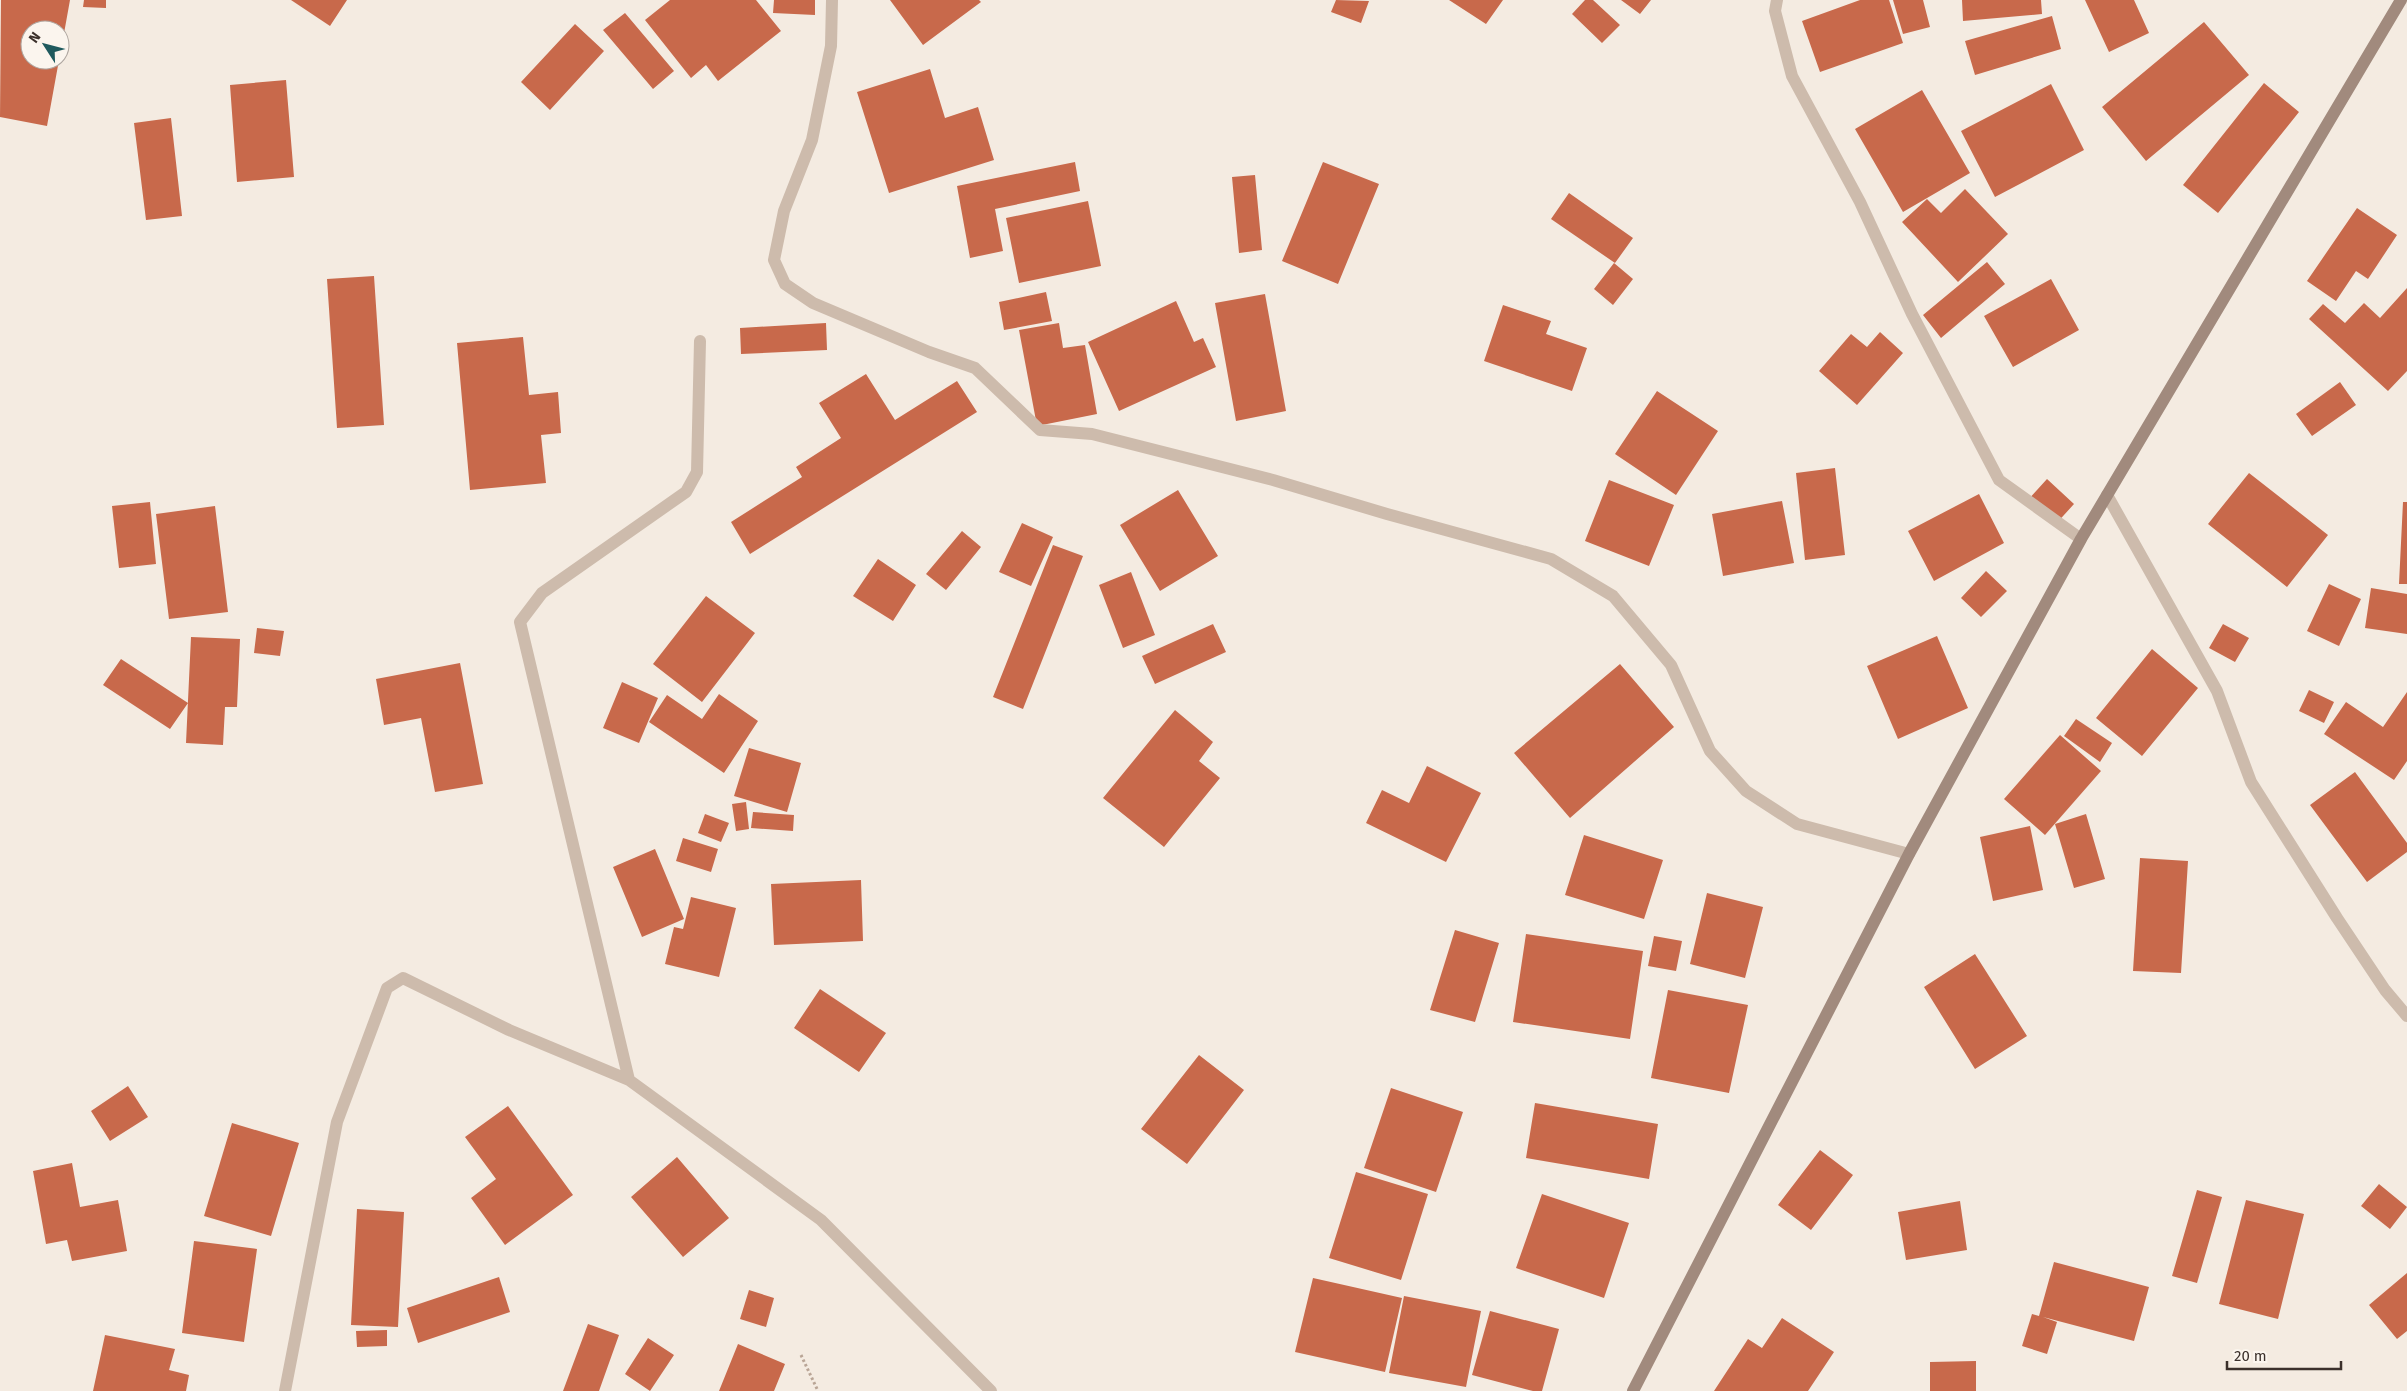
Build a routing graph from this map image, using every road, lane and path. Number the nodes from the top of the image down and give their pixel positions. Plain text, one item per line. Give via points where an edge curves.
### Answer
1 (832, 0) edge
2 (1777, 0) edge
3 (2401, 0) edge
4 (700, 341) dead end
5 (2106, 495) junction
6 (2080, 539) junction
7 (1909, 854) junction
8 (2407, 1016) edge
9 (629, 1080) junction
10 (800, 1355) dead end
11 (285, 1391) edge
12 (818, 1391) edge
13 (991, 1391) edge
14 (1633, 1391) edge

1 - 7 street via 831,46 812,140 784,211 774,260 785,284 813,303 975,368 1040,430 1092,434 1273,480 1551,559 1613,596 1671,665 1710,751 1746,791 1797,824
2 - 6 street via 1775,11 1792,76 1860,202 1912,314 1999,480
3 - 5 main road
4 - 9 street via 697,472 686,492 542,592 520,622
5 - 6 main road
5 - 8 street via 2217,691 2250,782 2385,990
6 - 7 main road
7 - 14 main road
9 - 11 street via 509,1030 403,978 387,988 337,1122
9 - 13 street via 821,1220
10 - 12 path

